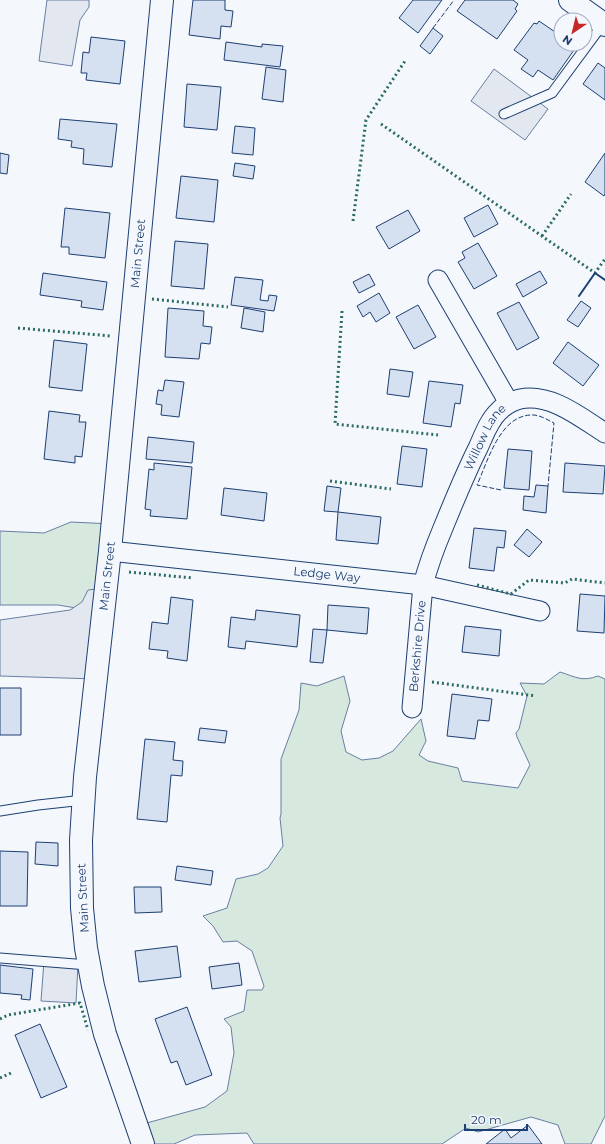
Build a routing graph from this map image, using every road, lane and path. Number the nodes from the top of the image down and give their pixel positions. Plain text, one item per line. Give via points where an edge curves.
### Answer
1 (162, 0) edge
2 (570, 0) edge
3 (604, 24) edge
4 (504, 114) dead end
5 (438, 280) dead end
6 (509, 403) junction
7 (605, 433) edge
8 (110, 551) junction
9 (423, 585) junction
10 (540, 611) dead end
11 (412, 708) dead end
12 (84, 800) junction
13 (0, 811) edge
14 (0, 958) edge
15 (89, 965) junction
16 (143, 1144) edge

1 - 8 street, Main Street
2 - 3 street
3 - 4 lane via 552,93
5 - 6 street, Willow Lane
6 - 7 street via 532,398 549,401
6 - 9 street, Willow Lane via 498,411 491,422 462,480 427,568
8 - 9 street, Ledge Way
8 - 12 street, Main Street
9 - 10 street, Ledge Way
9 - 11 street, Berkshire Drive
12 - 13 lane
12 - 15 street, Main Street via 81,840 82,908
14 - 15 lane
15 - 16 street, Main Street via 106,1034

